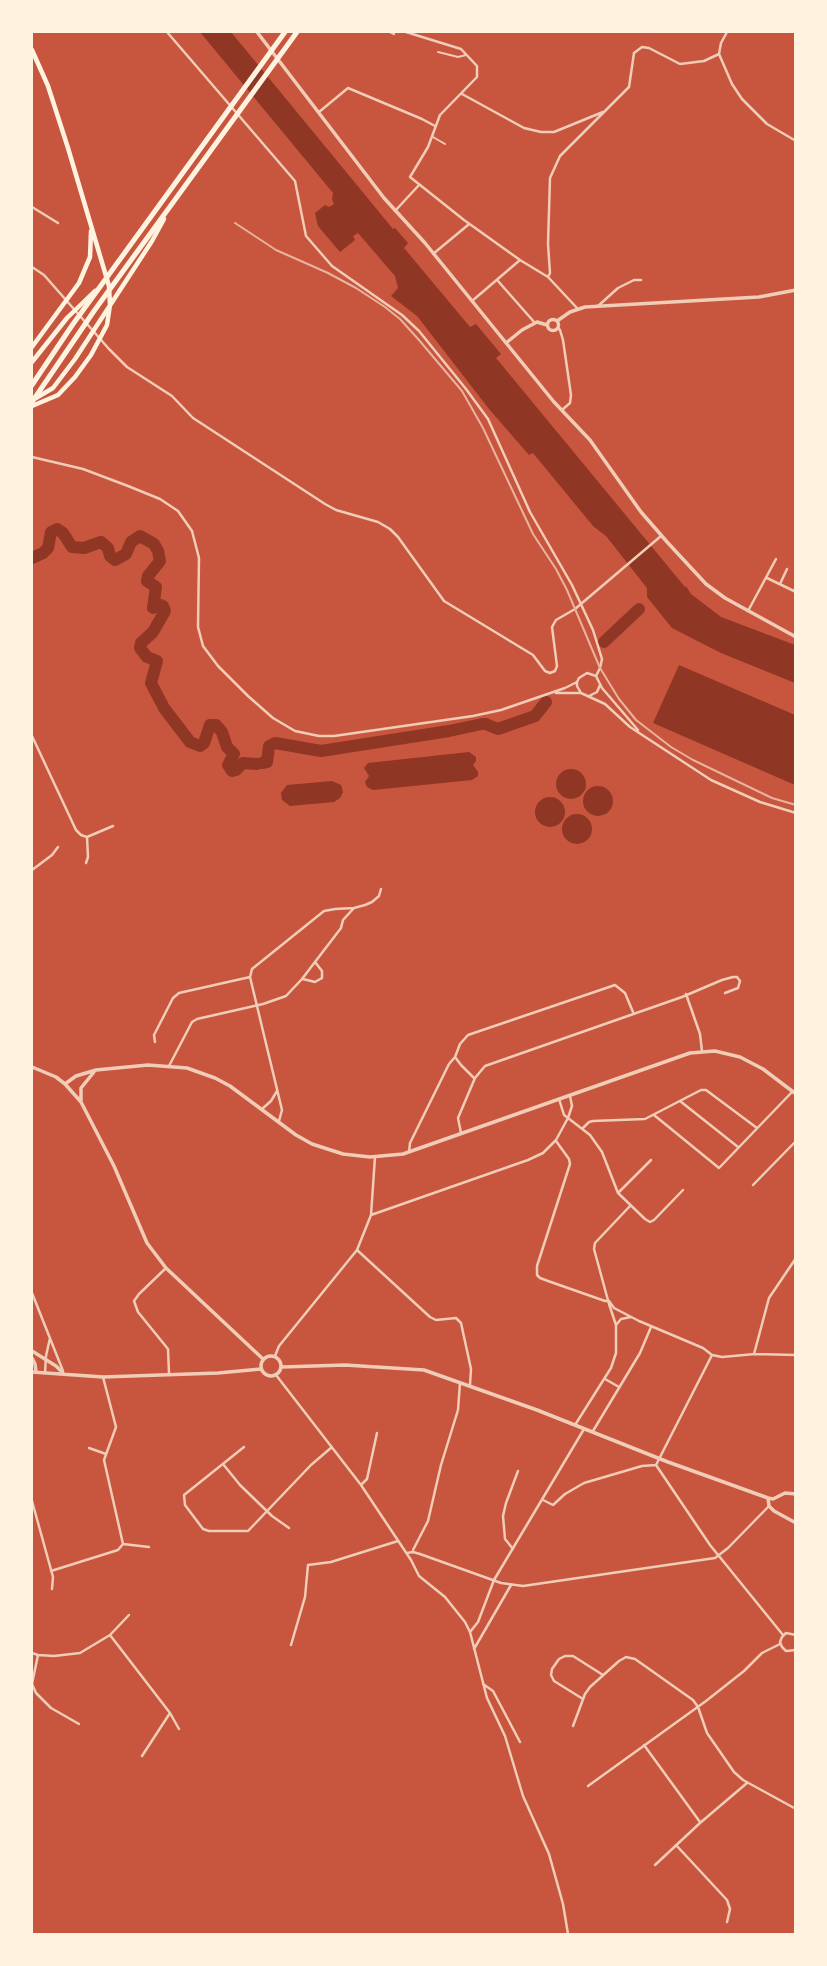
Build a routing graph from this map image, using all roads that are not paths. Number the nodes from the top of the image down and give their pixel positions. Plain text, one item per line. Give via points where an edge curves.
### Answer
1 (167, 32) edge
2 (257, 32) edge
3 (285, 32) edge
4 (297, 32) edge
5 (406, 32) edge
6 (727, 32) edge
7 (32, 50) edge
8 (438, 52) dead end
9 (719, 54) junction
10 (467, 55) junction
11 (462, 93) junction
12 (606, 111) junction
13 (319, 112) junction
14 (435, 126) junction
15 (432, 137) junction
16 (796, 141) edge
17 (445, 144) dead end
18 (419, 185) junction
19 (171, 205) junction
20 (32, 206) edge
21 (395, 211) junction
22 (58, 223) dead end
23 (469, 224) junction
24 (92, 227) junction
25 (433, 254) junction
26 (520, 260) junction
27 (32, 267) edge
28 (548, 277) junction
29 (497, 280) junction
30 (641, 280) dead end
31 (103, 283) junction
32 (796, 290) edge
33 (472, 301) junction
34 (598, 306) junction
35 (577, 308) junction
36 (557, 321) junction
37 (535, 323) junction
38 (547, 325) junction
39 (558, 328) junction
40 (506, 343) junction
41 (32, 347) edge
42 (32, 362) edge
43 (32, 385) edge
44 (32, 402) edge
45 (562, 410) junction
46 (32, 457) edge
47 (661, 536) junction
48 (776, 559) dead end
49 (787, 569) dead end
50 (766, 577) junction
51 (780, 584) junction
52 (796, 586) edge
53 (794, 591) edge
54 (581, 604) junction
55 (748, 611) junction
56 (793, 636) edge
57 (596, 676) junction
58 (577, 682) junction
59 (600, 684) junction
60 (553, 693) junction
61 (581, 693) junction
62 (589, 696) junction
63 (641, 734) junction
64 (32, 736) edge
65 (796, 813) edge
66 (113, 827) dead end
67 (87, 838) junction
68 (58, 847) dead end
69 (86, 863) dead end
70 (32, 870) edge
71 (381, 889) dead end
72 (354, 908) junction
73 (315, 962) junction
74 (250, 977) junction
75 (302, 979) junction
76 (686, 993) junction
77 (725, 993) dead end
78 (257, 1005) junction
79 (633, 1013) junction
80 (155, 1042) dead end
81 (702, 1051) junction
82 (455, 1057) junction
83 (170, 1066) junction
84 (32, 1067) edge
85 (96, 1070) junction
86 (475, 1078) junction
87 (65, 1084) junction
88 (277, 1091) junction
89 (794, 1093) edge
90 (570, 1095) junction
91 (559, 1099) junction
92 (680, 1101) junction
93 (81, 1102) junction
94 (262, 1110) junction
95 (654, 1115) junction
96 (568, 1118) junction
97 (279, 1122) junction
98 (583, 1128) junction
99 (757, 1128) junction
100 (461, 1133) junction
101 (556, 1140) junction
102 (796, 1141) edge
103 (738, 1147) junction
104 (409, 1152) junction
105 (375, 1157) junction
106 (651, 1160) dead end
107 (753, 1185) dead end
108 (683, 1190) dead end
109 (618, 1193) junction
110 (631, 1205) junction
111 (371, 1215) junction
112 (357, 1251) junction
113 (796, 1258) edge
114 (166, 1268) junction
115 (32, 1293) edge
116 (609, 1301) junction
117 (631, 1317) junction
118 (616, 1325) junction
119 (651, 1327) junction
120 (50, 1338) junction
121 (32, 1351) edge
122 (754, 1354) junction
123 (712, 1355) junction
124 (796, 1355) edge
125 (275, 1356) junction
126 (32, 1358) edge
127 (263, 1359) junction
128 (45, 1360) junction
129 (282, 1367) junction
130 (261, 1369) junction
131 (34, 1372) edge
132 (46, 1373) junction
133 (64, 1374) junction
134 (169, 1375) junction
135 (276, 1375) junction
136 (103, 1377) junction
137 (605, 1379) junction
138 (460, 1383) junction
139 (470, 1387) junction
140 (619, 1388) junction
141 (575, 1425) junction
142 (584, 1429) junction
143 (592, 1432) junction
144 (377, 1433) dead end
145 (244, 1447) dead end
146 (332, 1447) junction
147 (89, 1448) dead end
148 (106, 1454) junction
149 (659, 1459) junction
150 (223, 1464) junction
151 (656, 1465) junction
152 (518, 1471) dead end
153 (361, 1485) junction
154 (796, 1494) edge
155 (768, 1498) junction
156 (543, 1500) junction
157 (32, 1501) edge
158 (769, 1506) junction
159 (268, 1511) junction
160 (796, 1522) edge
161 (289, 1528) dead end
162 (398, 1541) junction
163 (122, 1544) junction
164 (149, 1546) dead end
165 (513, 1549) junction
166 (413, 1552) junction
167 (407, 1553) junction
168 (719, 1556) junction
169 (51, 1571) junction
170 (494, 1580) junction
171 (511, 1585) junction
172 (52, 1590) dead end
173 (129, 1615) dead end
174 (470, 1632) junction
175 (110, 1635) junction
176 (783, 1635) junction
177 (796, 1635) edge
178 (780, 1644) junction
179 (291, 1645) dead end
180 (474, 1649) junction
181 (795, 1650) edge
182 (32, 1653) edge
183 (38, 1655) junction
184 (603, 1675) junction
185 (483, 1684) junction
186 (583, 1700) junction
187 (698, 1707) junction
188 (170, 1713) junction
189 (79, 1724) dead end
190 (573, 1726) dead end
191 (179, 1729) dead end
192 (520, 1742) dead end
193 (645, 1745) junction
194 (142, 1756) dead end
195 (747, 1783) junction
196 (589, 1786) dead end
197 (796, 1809) edge
198 (700, 1823) junction
199 (676, 1845) junction
200 (654, 1866) dead end
201 (727, 1922) dead end
202 (568, 1934) edge

1 - 54 street via 295,181 306,236 331,266 419,331 488,419 530,512
2 - 13 street
3 - 31 highway
4 - 19 highway
5 - 10 street
6 - 9 street
7 - 24 main road via 48,86
8 - 10 lane
9 - 12 street via 680,64 642,47 634,53 629,87
9 - 16 street via 742,99 767,124
10 - 11 street via 477,66 477,77
11 - 12 street via 524,128 541,132 554,132
11 - 14 street
12 - 28 street via 560,156 550,178
13 - 14 street via 348,88
13 - 21 street
14 - 15 street
15 - 17 lane
15 - 18 street via 410,177
18 - 21 street
18 - 23 street
19 - 44 highway
19 - 44 main road via 75,359 53,388
20 - 22 street
21 - 25 street
23 - 25 street
23 - 26 street
24 - 41 main road via 90,257 79,283
24 - 44 main road via 109,286 107,326 91,355 58,395
25 - 33 street
26 - 28 street
26 - 29 street
27 - 54 street via 127,367 172,396 193,418 336,510 390,529 444,601 533,656 545,671 555,671 557,666 552,627
28 - 35 street
29 - 33 street
29 - 37 street
30 - 34 street via 618,288
31 - 42 main road
31 - 43 highway
32 - 34 street via 760,297
33 - 40 street
34 - 35 street
35 - 36 street
36 - 38 street via 552,319
36 - 39 street
37 - 38 street
37 - 40 street
38 - 39 street via 551,331
39 - 45 street via 570,403
40 - 45 street
45 - 47 street
46 - 60 street via 83,469 160,499 178,511 186,520 199,558 198,627 203,646 248,696 295,731 334,736 473,716
47 - 54 street
47 - 55 street via 706,584
48 - 50 street
49 - 51 street
50 - 51 street
50 - 55 street
51 - 53 street
52 - 53 street
54 - 57 street via 602,659
55 - 56 street
57 - 58 street via 582,674
57 - 59 street
58 - 60 street
58 - 61 street
59 - 62 street
59 - 63 street
60 - 61 street
61 - 62 street
62 - 63 street
63 - 65 street via 711,780
64 - 67 street via 76,830
66 - 67 street
67 - 69 street
68 - 70 street
71 - 72 street via 372,902
72 - 73 street
72 - 74 street via 324,912 257,964
73 - 75 street
73 - 75 street via 322,971 320,980
74 - 78 street
74 - 80 street via 178,993 154,1035
75 - 78 street via 286,996
76 - 77 street via 733,976 740,981 738,988
76 - 79 street
76 - 81 street
78 - 83 street via 197,1018
78 - 88 street
79 - 82 street via 625,993 615,985 468,1035
79 - 86 street via 485,1066
81 - 89 street via 750,1060
81 - 90 street
82 - 86 street
82 - 104 street
83 - 85 street
83 - 94 street via 215,1078
84 - 87 street
85 - 87 street
85 - 93 street via 81,1088
86 - 100 street via 458,1118
87 - 93 street
88 - 94 street
88 - 97 street via 282,1110
89 - 99 street
90 - 91 street
90 - 96 street
91 - 96 street
91 - 100 street
92 - 95 street
92 - 99 street via 706,1090
92 - 103 street
93 - 114 street via 147,1243
94 - 97 street
95 - 98 street via 589,1122
95 - 103 street via 719,1168
96 - 98 street
96 - 101 street
97 - 105 street via 312,1144 343,1154
98 - 109 street via 602,1152
99 - 103 street
100 - 104 street
101 - 111 street via 528,1160
101 - 116 street via 570,1164 537,1275
102 - 107 street
104 - 105 street
105 - 111 street
106 - 109 street
108 - 110 street via 650,1222
109 - 110 street
110 - 116 street via 595,1243
111 - 112 street
112 - 125 street
112 - 139 street via 430,1317 456,1318 461,1323
113 - 122 street via 769,1298
114 - 127 street
114 - 134 street via 134,1301 169,1349
115 - 120 street
116 - 117 street
116 - 118 street
117 - 118 street
117 - 119 street
118 - 137 street via 616,1353
119 - 123 street
119 - 140 street
120 - 128 street
120 - 133 street
121 - 128 street
122 - 123 street
122 - 124 street
123 - 149 street
125 - 127 street
125 - 129 street
126 - 131 street
127 - 130 street
128 - 132 street
128 - 133 street
129 - 135 street
129 - 138 street via 411,1369
130 - 134 street
130 - 135 street
131 - 132 street
132 - 133 street
133 - 136 street
134 - 136 street
135 - 146 street
136 - 148 street via 116,1427
137 - 140 street
137 - 141 street
138 - 139 street
138 - 166 street via 458,1410 428,1521
139 - 141 street
140 - 143 street
141 - 142 street
142 - 143 street
142 - 156 street
143 - 149 street
144 - 153 street via 367,1479
145 - 150 street
146 - 153 street
146 - 159 street
147 - 148 street
148 - 163 street
149 - 151 street
149 - 155 street
150 - 159 street
150 - 159 street via 184,1495 185,1505 203,1529 248,1531
151 - 156 street via 584,1483 553,1505
151 - 168 street
152 - 165 street via 503,1516 505,1539
153 - 162 street
154 - 155 street
155 - 158 street
156 - 165 street
157 - 169 street
158 - 160 street
158 - 168 street
159 - 161 street
162 - 167 street
162 - 179 street via 308,1565 305,1597
163 - 164 street
163 - 169 street via 118,1550
165 - 170 street
166 - 167 street
166 - 170 street
167 - 174 street via 419,1576 459,1612
168 - 171 street
168 - 176 street
169 - 172 street
170 - 171 street
170 - 174 street
171 - 180 street
173 - 175 street
174 - 180 street
175 - 183 street via 80,1653
175 - 188 street
176 - 177 street
176 - 178 street
178 - 181 street via 786,1651
178 - 187 street via 762,1653
180 - 185 street
182 - 183 street
183 - 189 street via 32,1685 36,1693
184 - 186 street
184 - 186 street via 573,1656 559,1659 552,1669 554,1681
184 - 187 street via 626,1657 635,1659
185 - 192 street via 493,1691
185 - 202 street via 549,1854
186 - 190 street
187 - 193 street
187 - 195 street via 707,1733
188 - 191 street
188 - 194 street
193 - 196 street
193 - 198 street
195 - 197 street
195 - 198 street
198 - 199 street
199 - 200 street
199 - 201 street via 727,1900

